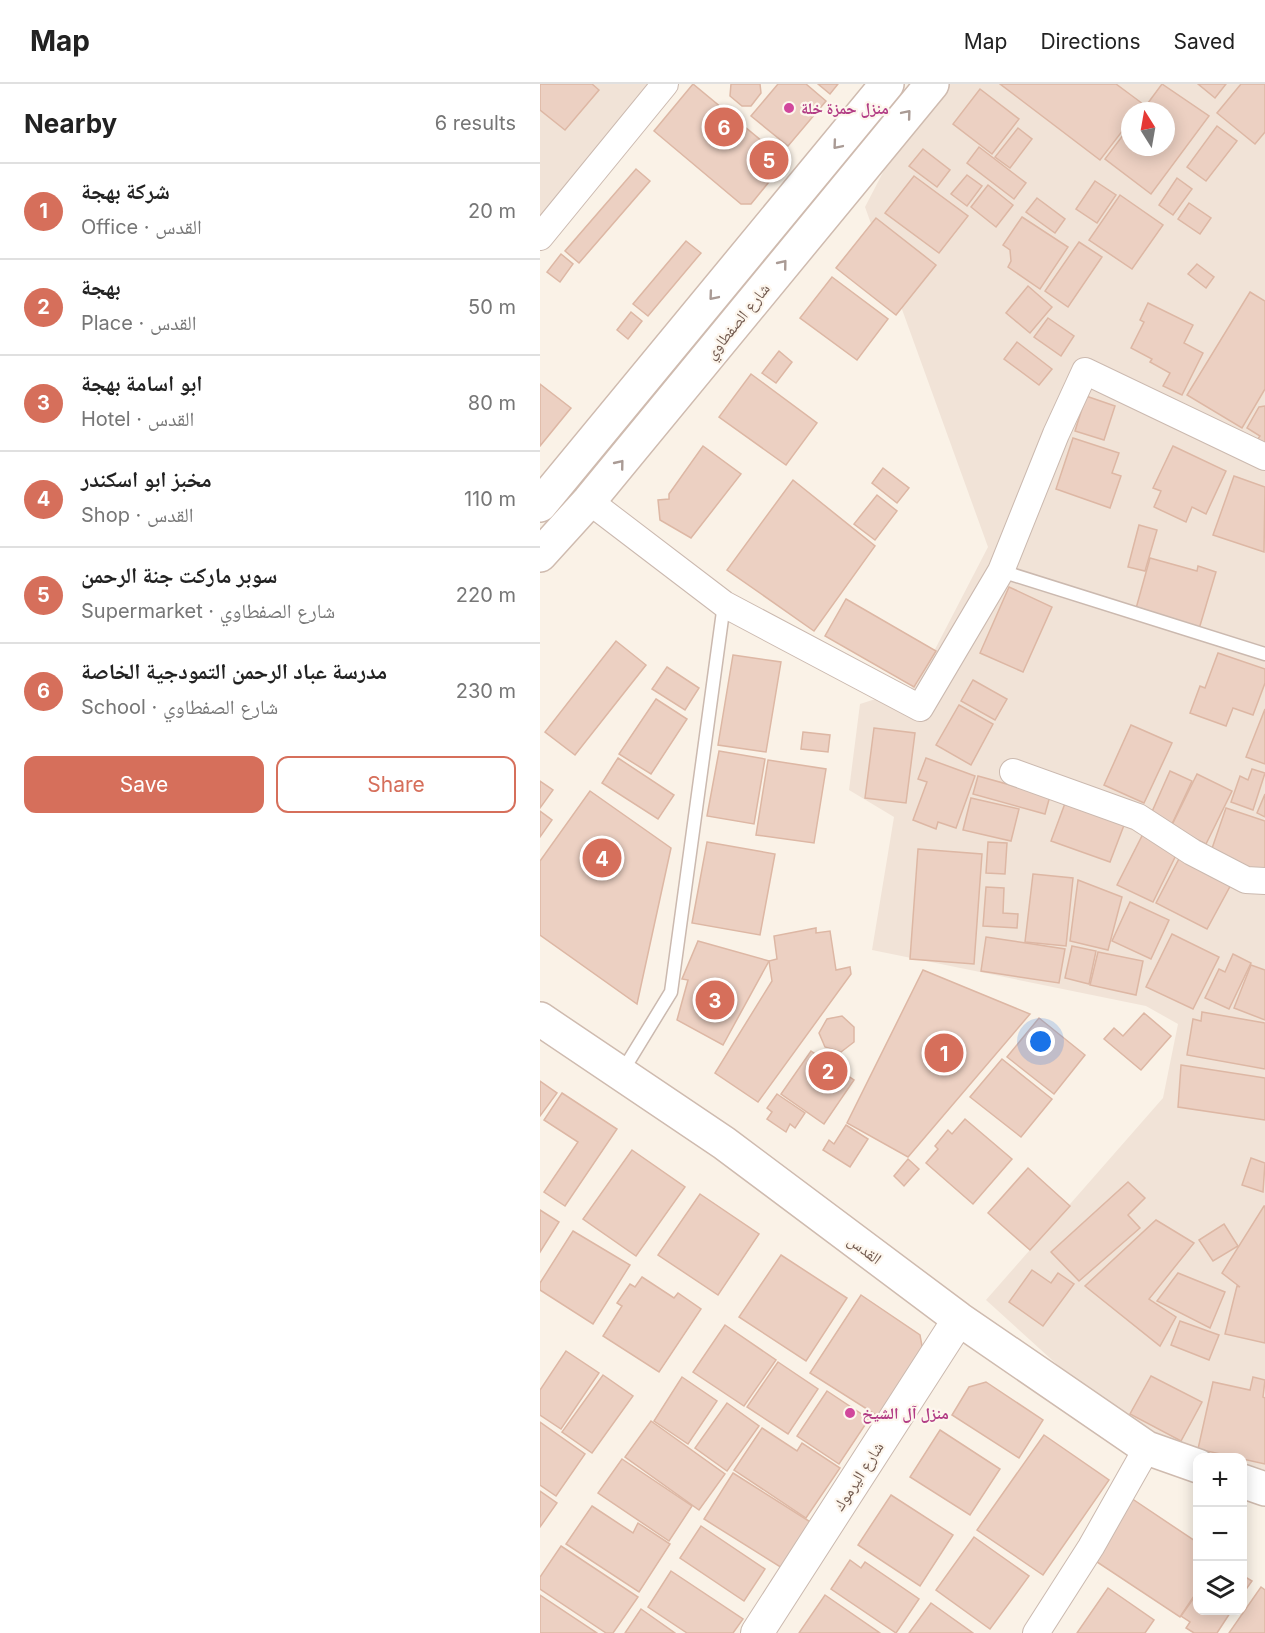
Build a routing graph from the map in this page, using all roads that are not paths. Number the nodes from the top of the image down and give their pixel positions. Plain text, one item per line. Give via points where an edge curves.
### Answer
1 (664, 84) edge
2 (887, 84) edge
3 (932, 84) edge
4 (540, 237) edge
5 (1265, 457) edge
6 (589, 501) junction
7 (540, 505) edge
8 (540, 555) edge
9 (1001, 571) junction
10 (724, 604) junction
11 (1265, 654) edge
12 (1013, 772) dead end
13 (1265, 881) edge
14 (540, 1019) edge
15 (622, 1073) junction
16 (959, 1319) junction
17 (1147, 1448) junction
18 (1193, 1465) edge
19 (1247, 1483) edge
20 (1265, 1489) edge
21 (757, 1633) edge
22 (1036, 1633) edge

1 - 4 street
2 -> 7 main road
6 -> 3 main road, شارع الصفطاوي
5 - 9 street via 1085,371
6 - 8 main road, شارع الصفطاوي
6 - 10 street
9 - 10 street via 920,708
9 - 11 lane
10 - 15 lane via 671,992
12 - 13 street via 1138,817 1192,852 1246,880
14 - 15 main road, القدس
15 - 16 main road, القدس via 724,1143
16 - 17 main road, القدس
16 - 21 street, شارع اليرموك
17 - 18 main road, القدس
17 - 22 street
19 - 20 main road

